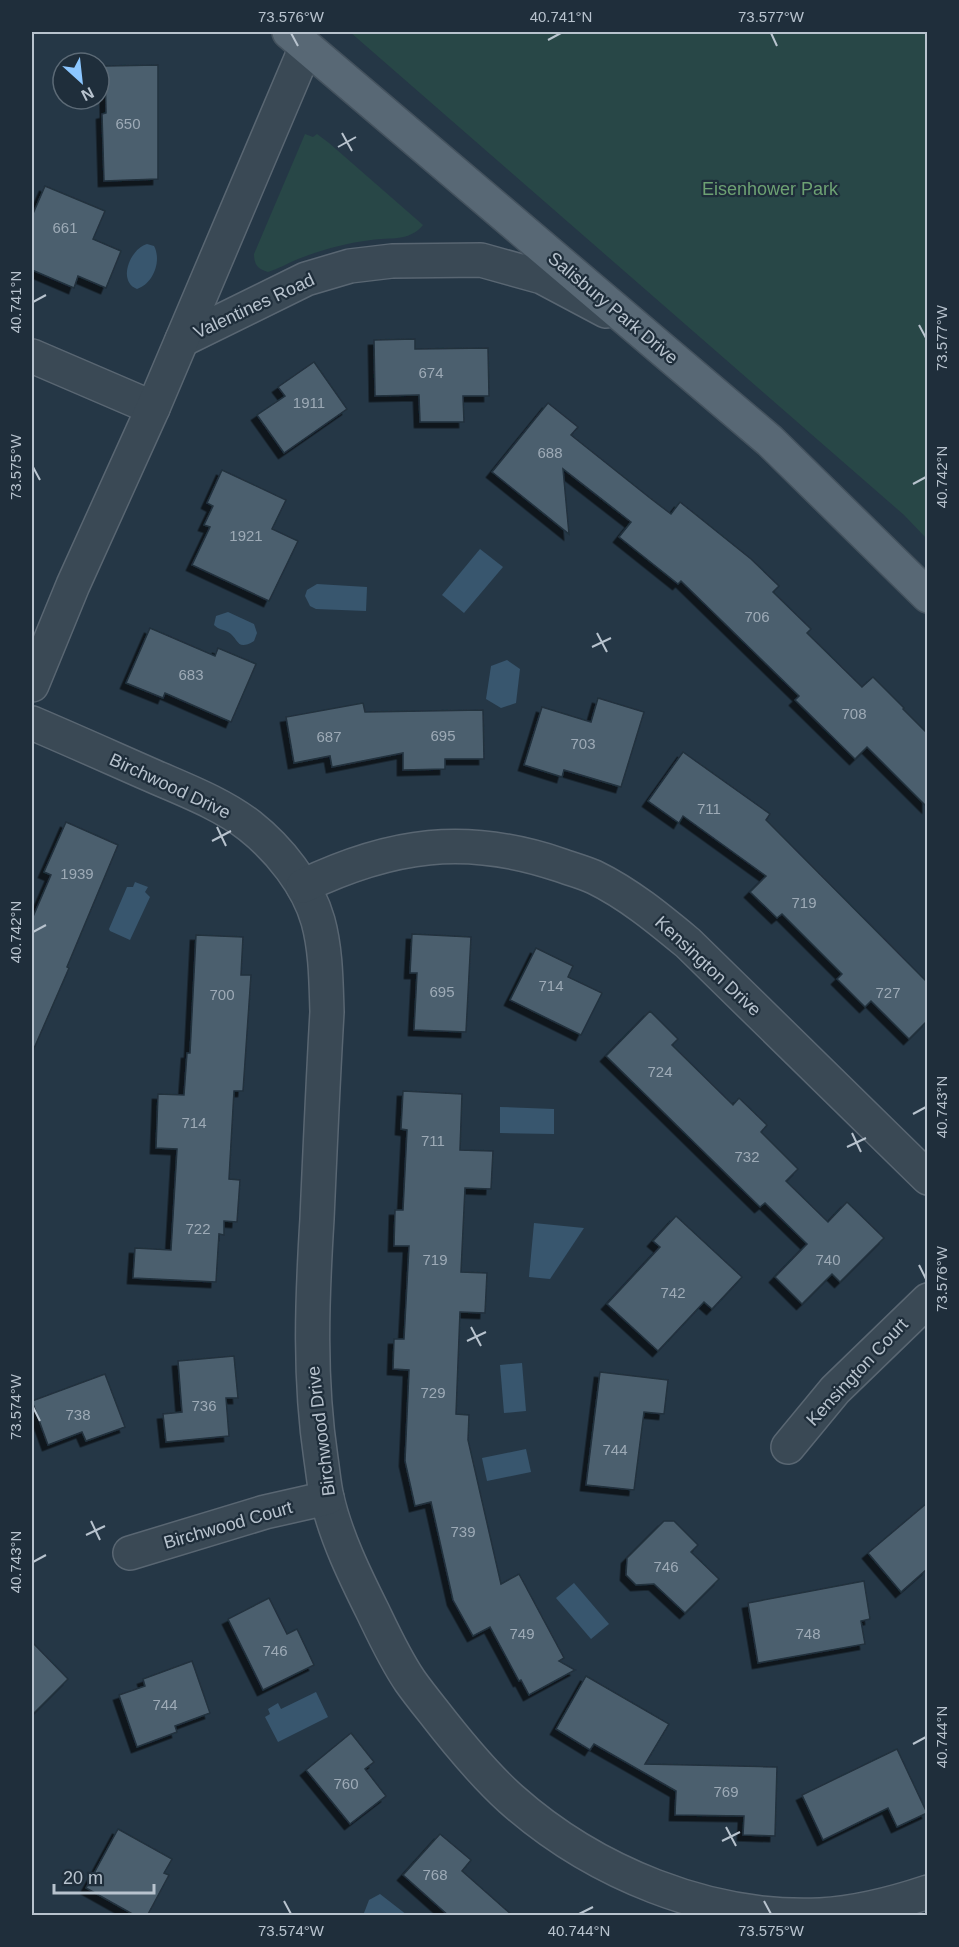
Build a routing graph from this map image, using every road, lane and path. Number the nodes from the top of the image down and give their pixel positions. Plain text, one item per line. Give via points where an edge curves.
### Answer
1 (297, 39) edge
2 (634, 326) junction
3 (182, 340) junction
4 (32, 356) edge
5 (153, 408) junction
6 (927, 596) edge
7 (32, 685) edge
8 (32, 723) edge
9 (303, 885) junction
10 (927, 1178) edge
11 (927, 1300) edge
12 (789, 1447) dead end
13 (327, 1498) junction
14 (130, 1553) dead end
15 (927, 1892) edge

1 - 2 main road, Salisbury Park Drive
1 - 3 street, Valentines Road
2 - 3 street, Valentines Road via 542,277 481,260 392,261 350,266 306,279
2 - 6 main road, Salisbury Park Drive via 770,441
3 - 5 street, Valentines Road
4 - 5 street
5 - 7 street, Valentines Road
8 - 9 street, Birchwood Drive via 222,808 274,849
9 - 10 street, Kensington Drive via 373,858 453,845 532,855 593,877 656,916 688,943
9 - 13 street, Birchwood Drive via 318,921 326,964 312,1304 314,1401
11 - 12 street, Kensington Court via 836,1390
13 - 14 street, Birchwood Court via 265,1512
13 - 15 street, Birchwood Drive via 362,1589 410,1680 483,1771 560,1836 654,1887 742,1911 821,1915 858,1911

